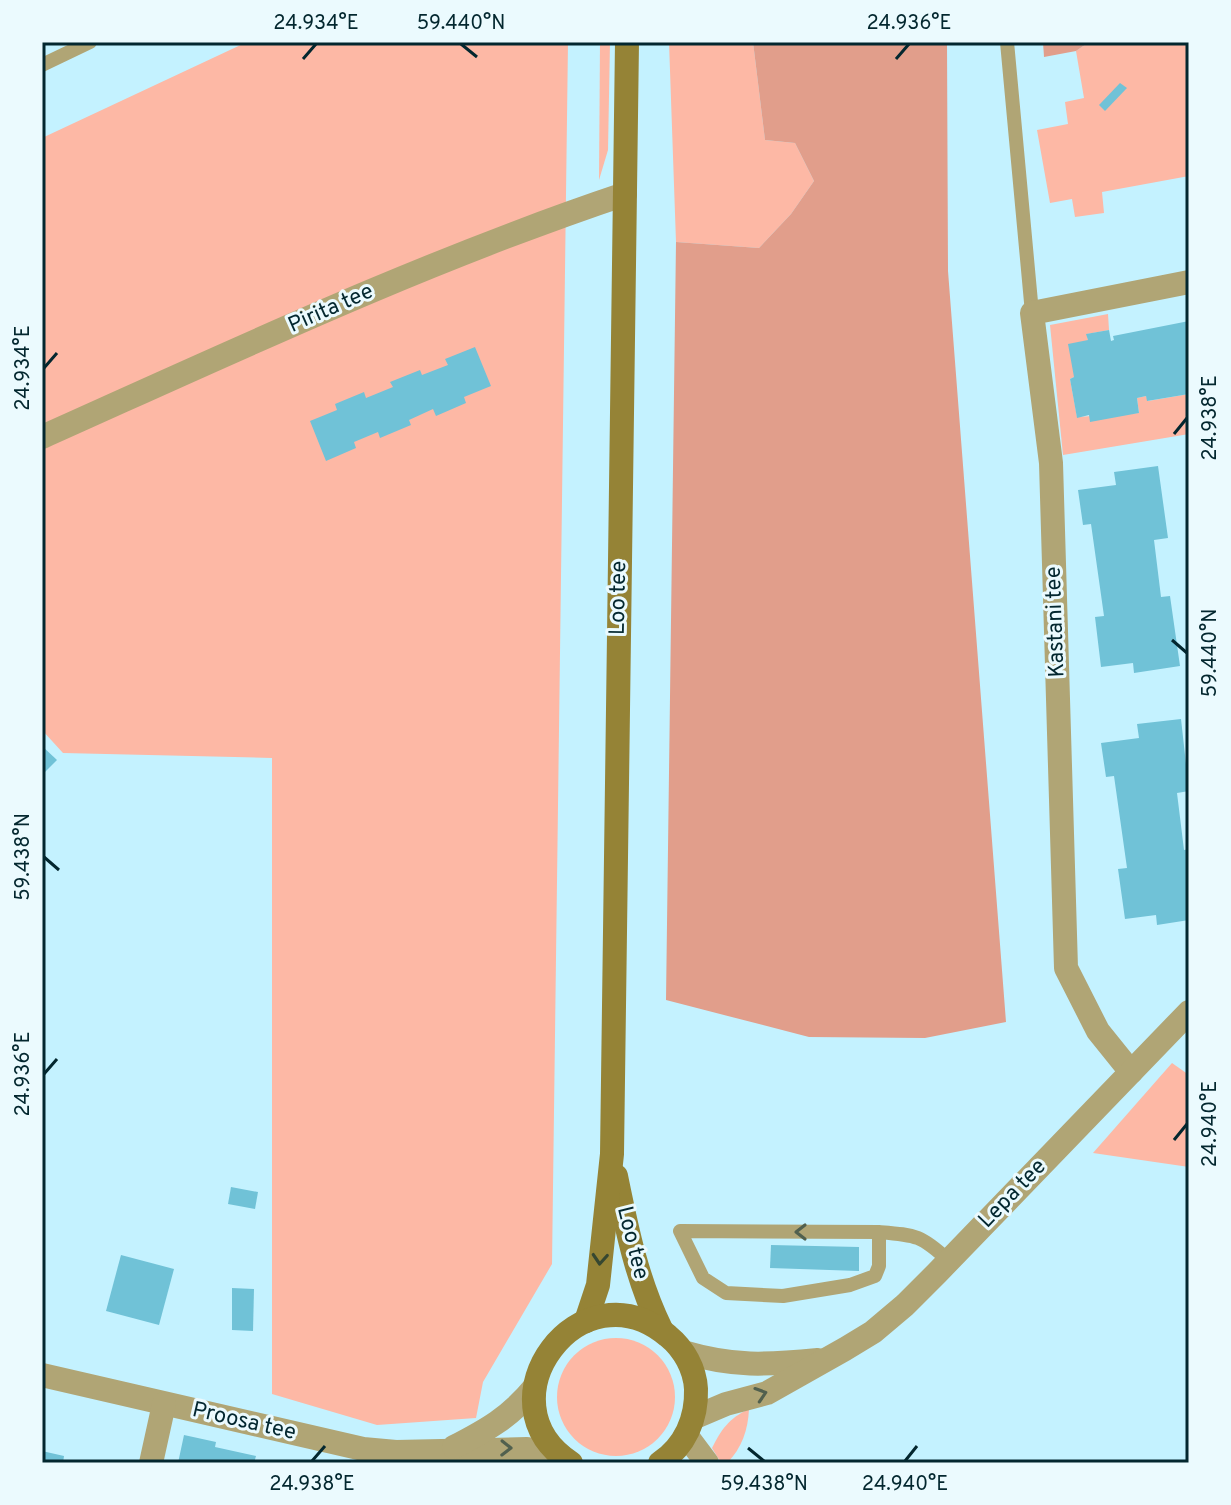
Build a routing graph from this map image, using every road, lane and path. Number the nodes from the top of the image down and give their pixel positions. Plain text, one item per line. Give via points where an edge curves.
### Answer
1 (90, 42) edge
2 (627, 42) edge
3 (1007, 42) edge
4 (42, 65) edge
5 (625, 194) junction
6 (1189, 282) edge
7 (1032, 313) junction
8 (42, 437) edge
9 (1189, 1012) edge
10 (1131, 1072) junction
11 (612, 1154) junction
12 (879, 1232) junction
13 (949, 1261) junction
14 (586, 1321) junction
15 (661, 1329) junction
16 (683, 1352) junction
17 (824, 1359) junction
18 (42, 1375) edge
19 (534, 1388) junction
20 (164, 1404) junction
21 (690, 1426) junction
22 (449, 1450) junction
23 (567, 1460) edge
24 (151, 1463) edge
25 (660, 1463) edge
26 (707, 1463) edge

1 - 4 lane
2 - 5 street, Loo tee
3 - 7 lane
5 - 8 street, Pirita tee via 393,282
5 - 11 street, Loo tee
6 - 7 street
7 - 10 street, Kastani tee via 1051,473 1066,968 1098,1031
9 - 10 street, Lepa tee
10 - 13 street, Lepa tee
11 -> 14 street, Loo tee via 598,1285
11 - 15 street, Loo tee via 633,1258
12 -> 12 lane via 848,1232 680,1231 703,1278 726,1293 783,1296 875,1276
12 - 13 lane via 923,1238
13 - 17 street, Lepa tee via 873,1332
14 - 15 street via 624,1316
14 - 19 street via 556,1340
15 - 16 street
16 - 17 street, Lepa tee via 749,1365
16 - 21 street via 695,1384
21 -> 17 street, Lepa tee via 726,1404 767,1393
18 - 20 street, Proosa tee
19 - 22 street, Proosa tee via 499,1423
19 - 23 street via 540,1426
20 - 22 street, Proosa tee via 363,1449
20 - 24 street
21 - 25 street
21 - 26 street
22 -> 23 street, Proosa tee via 527,1449

